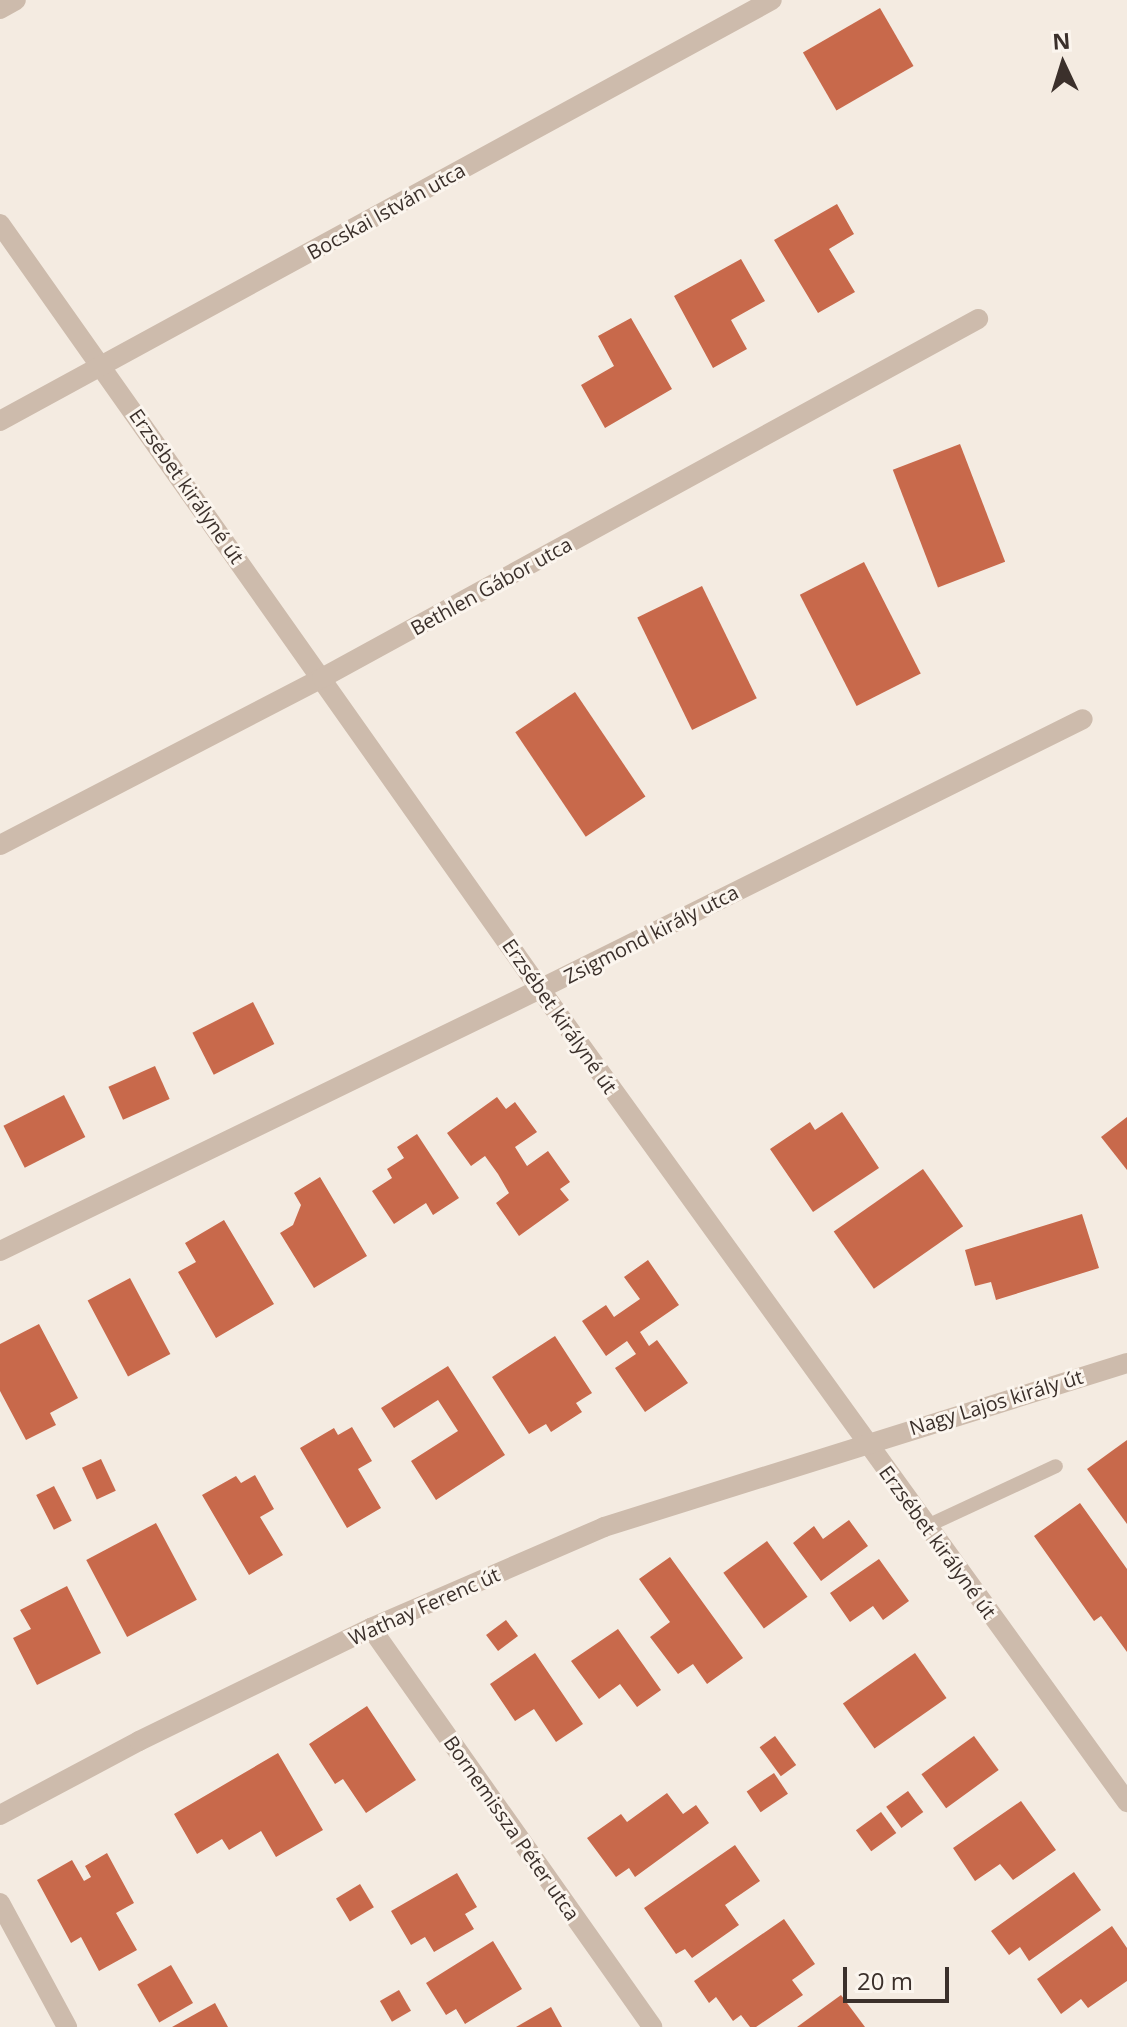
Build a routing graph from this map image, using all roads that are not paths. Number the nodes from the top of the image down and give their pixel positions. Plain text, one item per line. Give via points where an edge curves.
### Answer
1 (16, 0) edge
2 (772, 0) edge
3 (0, 9) edge
4 (0, 224) edge
5 (978, 319) dead end
6 (103, 366) junction
7 (0, 421) edge
8 (322, 678) junction
9 (1083, 719) dead end
10 (0, 845) edge
11 (540, 989) junction
12 (0, 1251) edge
13 (1127, 1363) edge
14 (866, 1442) junction
15 (1056, 1466) dead end
16 (927, 1526) junction
17 (371, 1628) junction
18 (1127, 1802) edge
19 (0, 1815) edge
20 (0, 1903) edge
21 (67, 2027) edge
22 (652, 2027) edge

1 - 3 street
2 - 6 street, Bocskai István utca
4 - 6 street, Erzsébet királyné út
5 - 8 street, Bethlen Gábor utca
6 - 7 street, Bocskai István utca
6 - 8 street, Erzsébet királyné út
8 - 10 street, Bethlen Gábor utca
8 - 11 street, Erzsébet királyné út
9 - 11 street, Zsigmond király utca
11 - 12 street, Zsigmond király utca
11 - 14 street, Erzsébet királyné út
13 - 14 street, Nagy Lajos király út
14 - 16 street, Erzsébet királyné út
14 - 17 street, Wathay Ferenc út via 604,1527
15 - 16 lane
16 - 18 street, Erzsébet királyné út
17 - 19 street, Wathay Ferenc út
17 - 22 street, Bornemissza Péter utca
20 - 21 street

